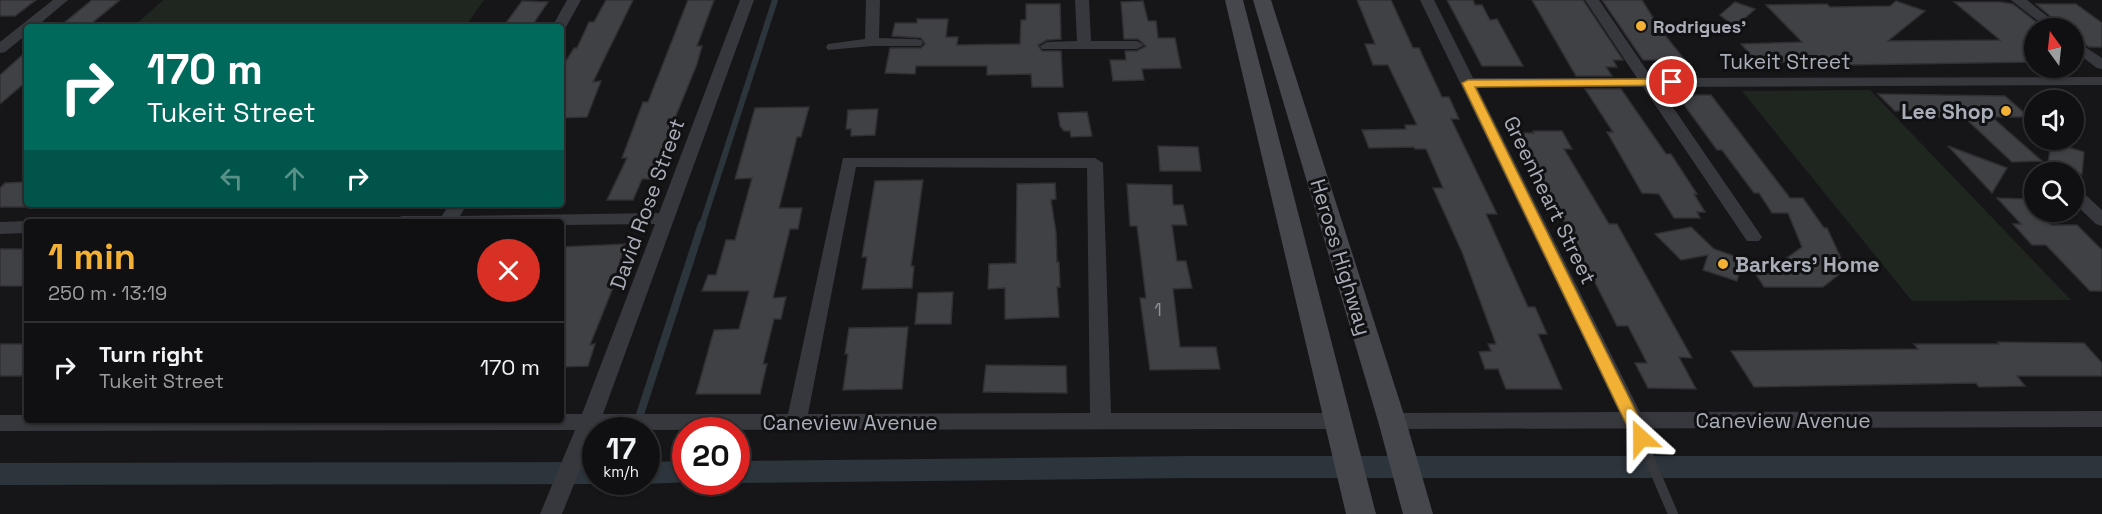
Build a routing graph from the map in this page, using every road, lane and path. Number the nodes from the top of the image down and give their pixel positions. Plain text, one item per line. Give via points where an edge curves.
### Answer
1 (61, 0) edge
2 (574, 0) edge
3 (747, 0) edge
4 (873, 0) edge
5 (1082, 0) edge
6 (1234, 0) edge
7 (1262, 0) edge
8 (1427, 0) edge
9 (1592, 0) edge
10 (2018, 0) edge
11 (2042, 18) edge
12 (31, 24) edge
13 (561, 24) edge
14 (24, 29) edge
15 (872, 42) junction
16 (916, 43) dead end
17 (1137, 45) dead end
18 (1047, 46) dead end
19 (1084, 46) junction
20 (833, 47) dead end
21 (0, 49) edge
22 (2084, 51) edge
23 (2102, 65) edge
24 (2102, 81) edge
25 (1648, 82) junction
26 (1468, 83) junction
27 (2084, 203) edge
28 (666, 218) junction
29 (564, 219) edge
30 (2102, 220) edge
31 (24, 227) edge
32 (0, 228) edge
33 (1753, 237) dead end
34 (591, 417) edge
35 (2102, 419) edge
36 (1633, 420) junction
37 (1101, 422) junction
38 (0, 423) edge
39 (796, 423) junction
40 (660, 425) edge
41 (582, 426) edge
42 (1342, 431) junction
43 (1395, 433) junction
44 (582, 440) edge
45 (551, 514) edge
46 (1361, 514) edge
47 (1418, 514) edge
48 (1673, 514) edge

1 - 12 street
2 - 13 street
3 - 28 street, David Rose Street
4 - 15 street
5 - 19 street
6 - 42 main road, Heroes Highway
7 - 43 main road, Heroes Highway
8 - 26 street, Greenheart Street
9 - 25 street
10 - 11 street
14 - 21 street
15 - 16 street
15 - 20 street
17 - 19 street
18 - 19 street
22 - 23 street
24 - 25 street, Tukeit Street
25 - 26 street, Tukeit Street
25 - 33 street
26 - 36 street, Greenheart Street
27 - 30 street
28 - 29 street
28 - 34 street, David Rose Street
31 - 32 street
35 - 36 street, Caneview Avenue
36 - 43 street, Caneview Avenue
36 - 48 lane
37 - 39 street, Caneview Avenue
37 - 39 street via 1095,163 849,162
37 - 42 street, Caneview Avenue
38 - 41 street, Caneview Avenue
39 - 40 street, Caneview Avenue
42 - 46 main road, Heroes Highway
43 - 47 main road, Heroes Highway
44 - 45 street, David Rose Street

